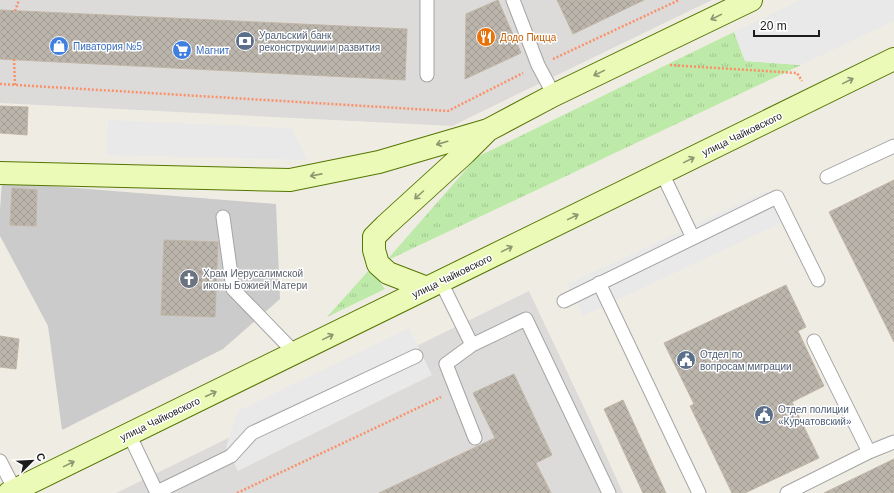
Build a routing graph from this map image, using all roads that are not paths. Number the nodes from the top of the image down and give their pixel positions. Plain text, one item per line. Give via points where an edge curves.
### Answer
1 (427, 0) edge
2 (513, 0) edge
3 (751, 0) edge
4 (894, 59) edge
5 (427, 75) dead end
6 (554, 95) junction
7 (488, 130) junction
8 (894, 146) edge
9 (0, 173) edge
10 (662, 173) junction
11 (827, 177) dead end
12 (223, 217) dead end
13 (693, 238) junction
14 (818, 280) dead end
15 (599, 283) junction
16 (434, 285) junction
17 (564, 301) dead end
18 (814, 341) dead end
19 (472, 345) junction
20 (295, 353) junction
21 (416, 356) dead end
22 (129, 434) junction
23 (475, 438) dead end
24 (894, 442) edge
25 (869, 452) junction
26 (0, 461) edge
27 (12, 492) edge
28 (157, 493) edge
29 (609, 493) edge
30 (699, 493) edge
31 (787, 493) edge

1 - 5 lane
2 - 6 lane via 538,65
3 -> 6 main road
10 -> 4 main road, улица Чайковского
6 - 7 main road
7 -> 9 main road via 379,162 290,180
7 -> 16 main road via 374,237 378,264 388,273
8 - 11 lane
10 - 13 lane
16 -> 10 main road, улица Чайковского
12 - 20 lane via 233,289
13 - 14 lane via 778,197
13 - 15 lane
15 - 17 lane
15 - 30 lane
16 - 19 lane
20 -> 16 main road, улица Чайковского
18 - 25 lane
19 - 23 lane via 446,364
19 - 29 lane via 526,320
22 -> 20 main road, улица Чайковского
21 - 28 lane via 252,433 231,456
27 -> 22 main road, улица Чайковского
22 - 28 lane
24 - 25 lane
25 - 31 lane
26 - 27 lane

